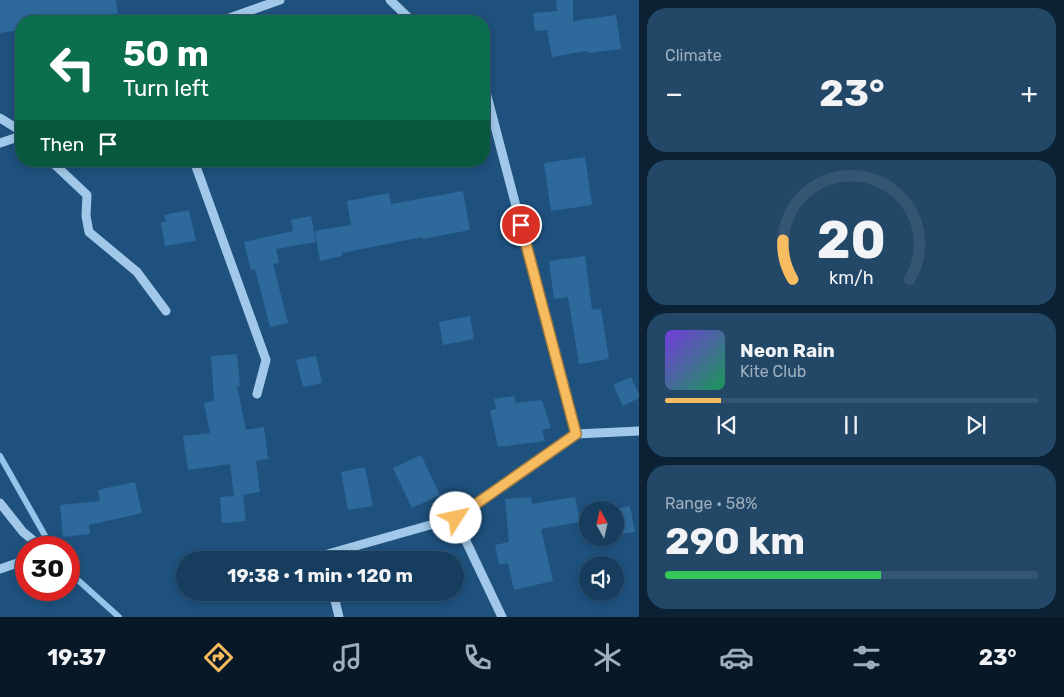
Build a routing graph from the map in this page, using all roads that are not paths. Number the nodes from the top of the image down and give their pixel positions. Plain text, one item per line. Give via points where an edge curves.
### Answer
1 (280, 0) edge
2 (390, 0) edge
3 (237, 15) edge
4 (406, 15) edge
5 (490, 107) edge
6 (0, 118) edge
7 (15, 127) edge
8 (15, 138) edge
9 (0, 142) edge
10 (57, 167) edge
11 (196, 167) edge
12 (166, 311) dead end
13 (257, 394) dead end
14 (639, 431) edge
15 (576, 434) junction
16 (0, 503) edge
17 (456, 518) junction
18 (28, 536) edge
19 (338, 551) edge
20 (15, 564) edge
21 (0, 569) edge
22 (335, 601) edge
23 (339, 617) edge
24 (502, 617) edge

1 - 3 street
2 - 4 street
5 - 15 street
6 - 7 street
8 - 9 street
10 - 12 street via 87,195 89,232 137,272
11 - 13 street via 266,360
14 - 15 street
15 - 17 street
16 - 18 street
17 - 19 street
17 - 24 street
20 - 21 street
22 - 23 street

